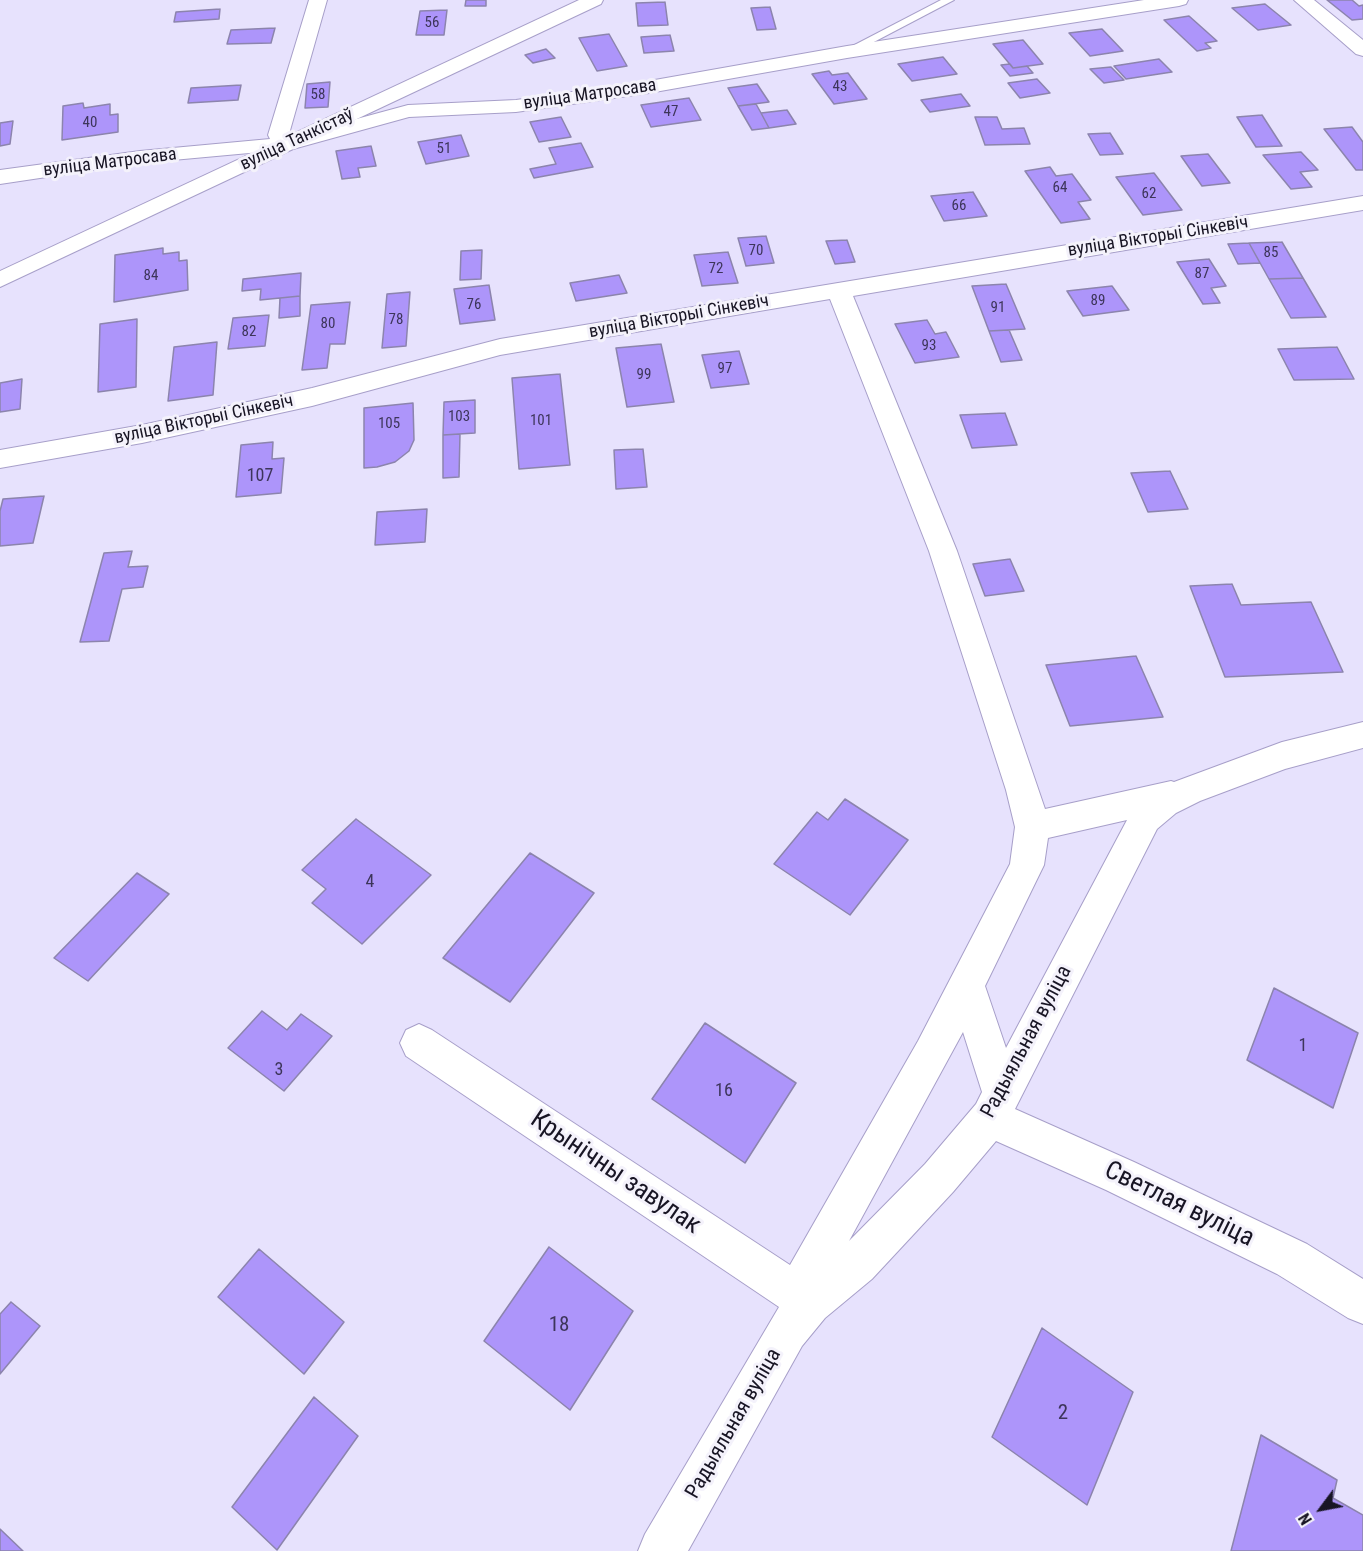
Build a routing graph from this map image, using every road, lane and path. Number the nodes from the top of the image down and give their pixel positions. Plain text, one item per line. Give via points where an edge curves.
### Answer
1 (318, 0) edge
2 (594, 0) edge
3 (949, 0) edge
4 (1179, 0) edge
5 (1303, 0) edge
6 (1363, 50) edge
7 (848, 52) junction
8 (293, 143) junction
9 (0, 177) edge
10 (1363, 203) edge
11 (0, 280) edge
12 (838, 289) junction
13 (0, 459) edge
14 (1363, 735) edge
15 (1188, 791) junction
16 (1032, 827) junction
17 (966, 984) junction
18 (419, 1043) dead end
19 (996, 1105) junction
20 (804, 1299) junction
21 (1363, 1303) edge
22 (662, 1551) edge

1 - 8 street via 278,135
2 - 8 street, вуліца Танкістаў
3 - 7 lane
4 - 7 street, вуліца Матросава
5 - 6 street
7 - 8 street, вуліца Матросава via 551,101 408,111
8 - 9 street, вуліца Матросава via 140,157
8 - 11 street, вуліца Танкістаў
10 - 12 street, вуліца Вікторыі Сінкевіч
12 - 13 street, вуліца Вікторыі Сінкевіч via 500,347 301,399 142,434
12 - 16 street via 943,551
14 - 15 street, Радыяльная вуліца via 1281,756
15 - 16 street
15 - 19 street, Радыяльная вуліца via 1164,803 1145,819
16 - 17 street via 1027,865
17 - 19 street
17 - 20 street
18 - 20 street, Крынічны завулак
19 - 20 street, Радыяльная вуліца via 939,1178 857,1264
19 - 21 street, Светлая вуліца via 1120,1176 1292,1259
20 - 22 street, Радыяльная вуліца

